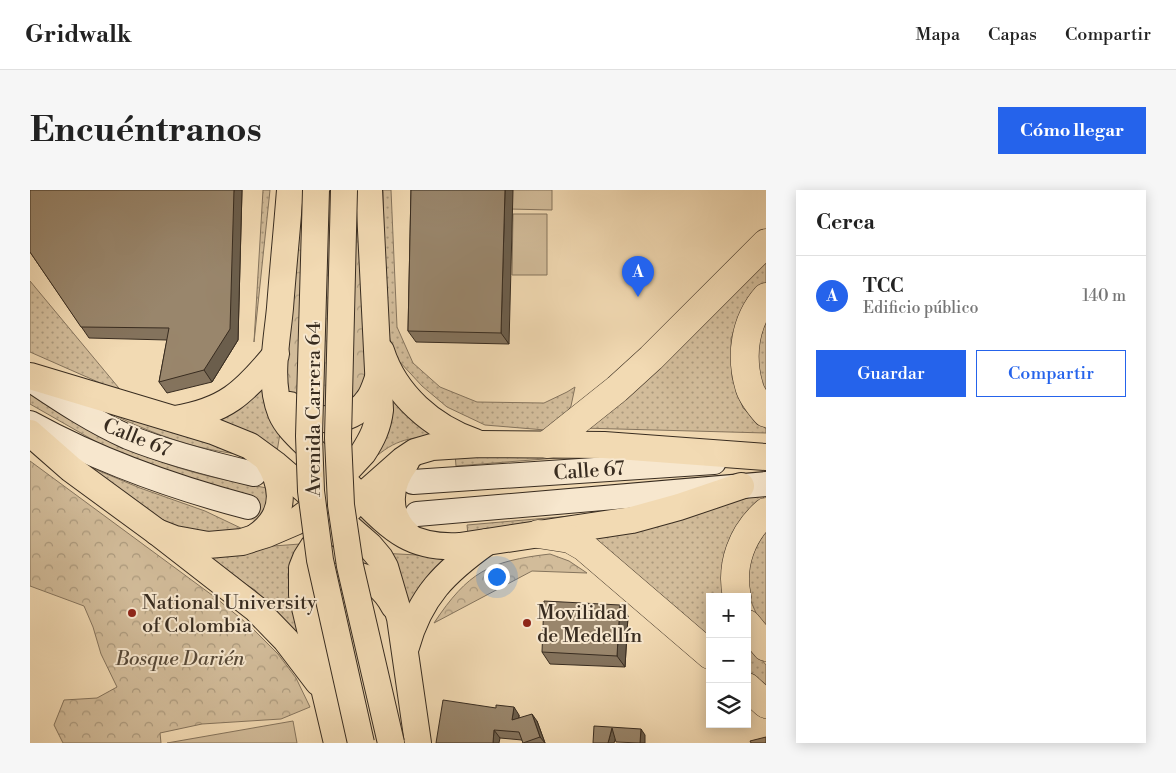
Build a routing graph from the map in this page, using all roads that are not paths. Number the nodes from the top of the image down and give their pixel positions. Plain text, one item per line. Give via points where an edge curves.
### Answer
1 (290, 190) edge
2 (316, 190) edge
3 (344, 190) edge
4 (369, 190) edge
5 (766, 243) edge
6 (766, 297) edge
7 (375, 332) junction
8 (276, 354) junction
9 (30, 378) edge
10 (378, 378) junction
11 (275, 382) junction
12 (766, 413) edge
13 (171, 419) junction
14 (30, 422) edge
15 (30, 433) edge
16 (480, 444) junction
17 (548, 444) junction
18 (416, 452) junction
19 (766, 458) edge
20 (259, 464) junction
21 (340, 478) junction
22 (413, 482) dead end
23 (754, 485) edge
24 (360, 498) junction
25 (318, 501) junction
26 (248, 507) tunnel mouth
27 (766, 512) edge
28 (417, 514) tunnel mouth
29 (339, 520) junction
30 (157, 532) junction
31 (538, 534) junction
32 (254, 538) junction
33 (415, 541) junction
34 (487, 542) junction
35 (737, 593) edge
36 (400, 618) junction
37 (751, 629) edge
38 (310, 632) junction
39 (766, 648) edge
40 (405, 652) junction
41 (706, 652) edge
42 (325, 691) junction
43 (751, 691) edge
44 (766, 704) edge
45 (337, 743) edge
46 (362, 743) edge
47 (391, 743) edge
48 (418, 743) edge

1 - 8 main road
2 - 46 main road, Avenida Carrera 64, bridge via 309,436 312,507 320,560
3 - 47 main road, Avenida Carrera 64, bridge via 338,438 341,505 350,566
4 - 7 main road
5 - 17 highway via 651,358
6 - 12 highway via 746,332 745,360 749,388
7 - 10 main road
7 - 16 main road via 388,368 410,400 444,429
8 - 11 main road
8 - 13 main road via 255,380 230,401 207,412
9 - 13 main road
9 - 20 main road, Calle 67 via 94,420 163,450
10 - 11 main road via 369,400 360,410 344,418 330,419 303,414 291,406
10 - 21 main road via 380,410 375,434
11 - 21 main road via 277,401 287,424
13 - 20 main road via 232,437 250,446
14 - 26 main road, Calle 67 via 127,468
15 - 30 main road via 64,464
16 - 17 main road
16 - 18 main road via 432,447
17 - 19 main road via 604,445
18 - 24 main road via 391,469
18 - 33 main road via 400,470 392,494 395,519
19 - 22 main road, Calle 67
20 - 25 main road
20 - 32 main road via 274,472 280,502 272,522
21 - 24 main road
21 - 25 main road
23 - 28 main road, Calle 67
23 - 31 main road via 632,520
24 - 29 main road
24 - 33 main road via 392,528
25 - 29 main road
25 - 32 main road via 295,522
27 - 35 highway via 742,545 735,575
29 - 36 main road via 380,558
29 - 38 main road via 313,547 302,568 302,595
30 - 32 main road via 208,545
30 - 42 main road via 256,609 286,640
31 - 34 main road
31 - 41 highway via 570,540 584,547
33 - 34 main road via 446,547
34 - 40 main road via 453,568 427,598 416,615
36 - 38 main road via 378,584 362,576 348,575 336,577 319,591
36 - 40 main road
37 - 39 highway
38 - 42 main road
40 - 48 main road
42 - 45 main road
43 - 44 highway

